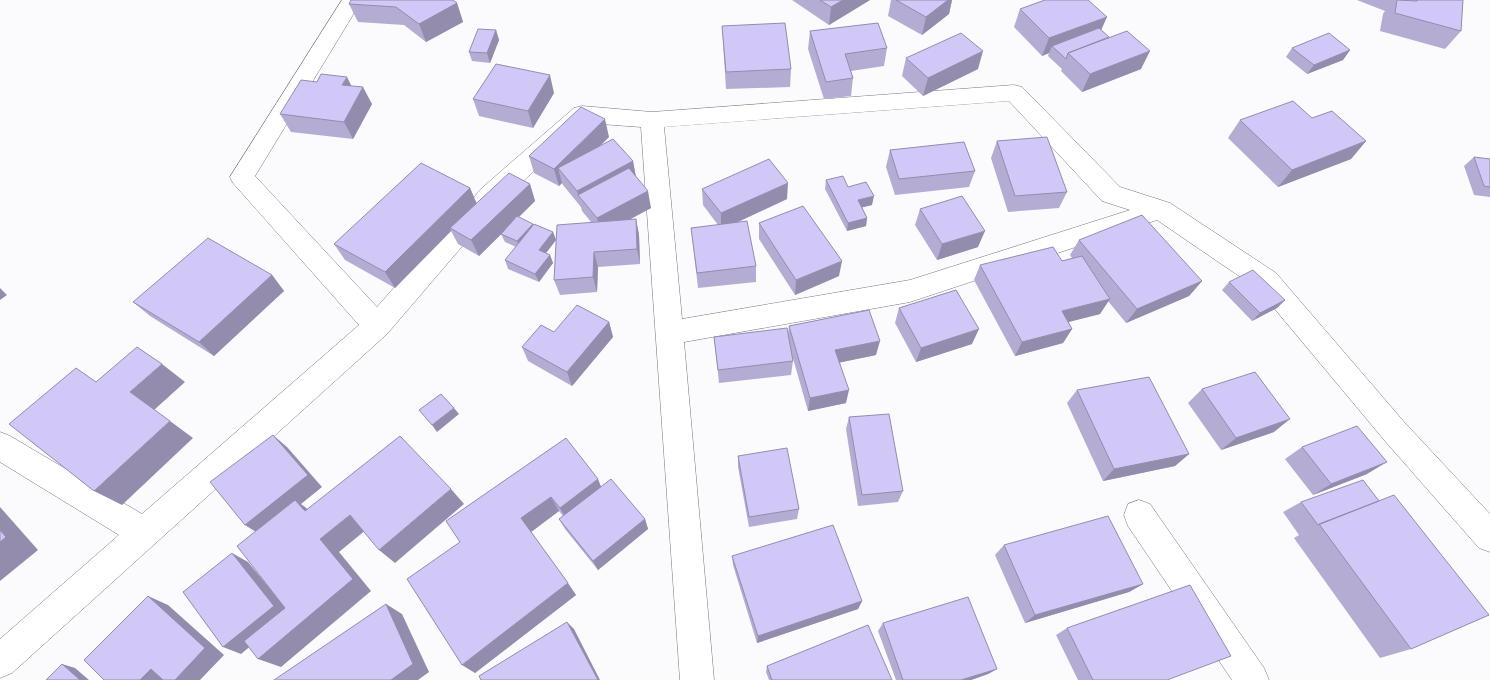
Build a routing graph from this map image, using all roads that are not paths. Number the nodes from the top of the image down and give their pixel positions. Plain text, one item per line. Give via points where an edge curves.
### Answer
1 (352, 0) edge
2 (652, 120) junction
3 (1161, 210) junction
4 (377, 326) junction
5 (669, 332) junction
6 (0, 446) edge
7 (1139, 515) dead end
8 (144, 533) junction
9 (1490, 536) edge
10 (0, 661) edge
11 (697, 680) edge
12 (1252, 680) edge

1 - 4 street via 242,177
2 - 3 street via 1014,93 1111,194
2 - 4 street via 582,114 492,194
2 - 5 street
3 - 5 street via 910,291
3 - 9 street via 1267,281 1395,432
4 - 8 street
5 - 11 street
6 - 8 street
7 - 12 street
8 - 10 street

